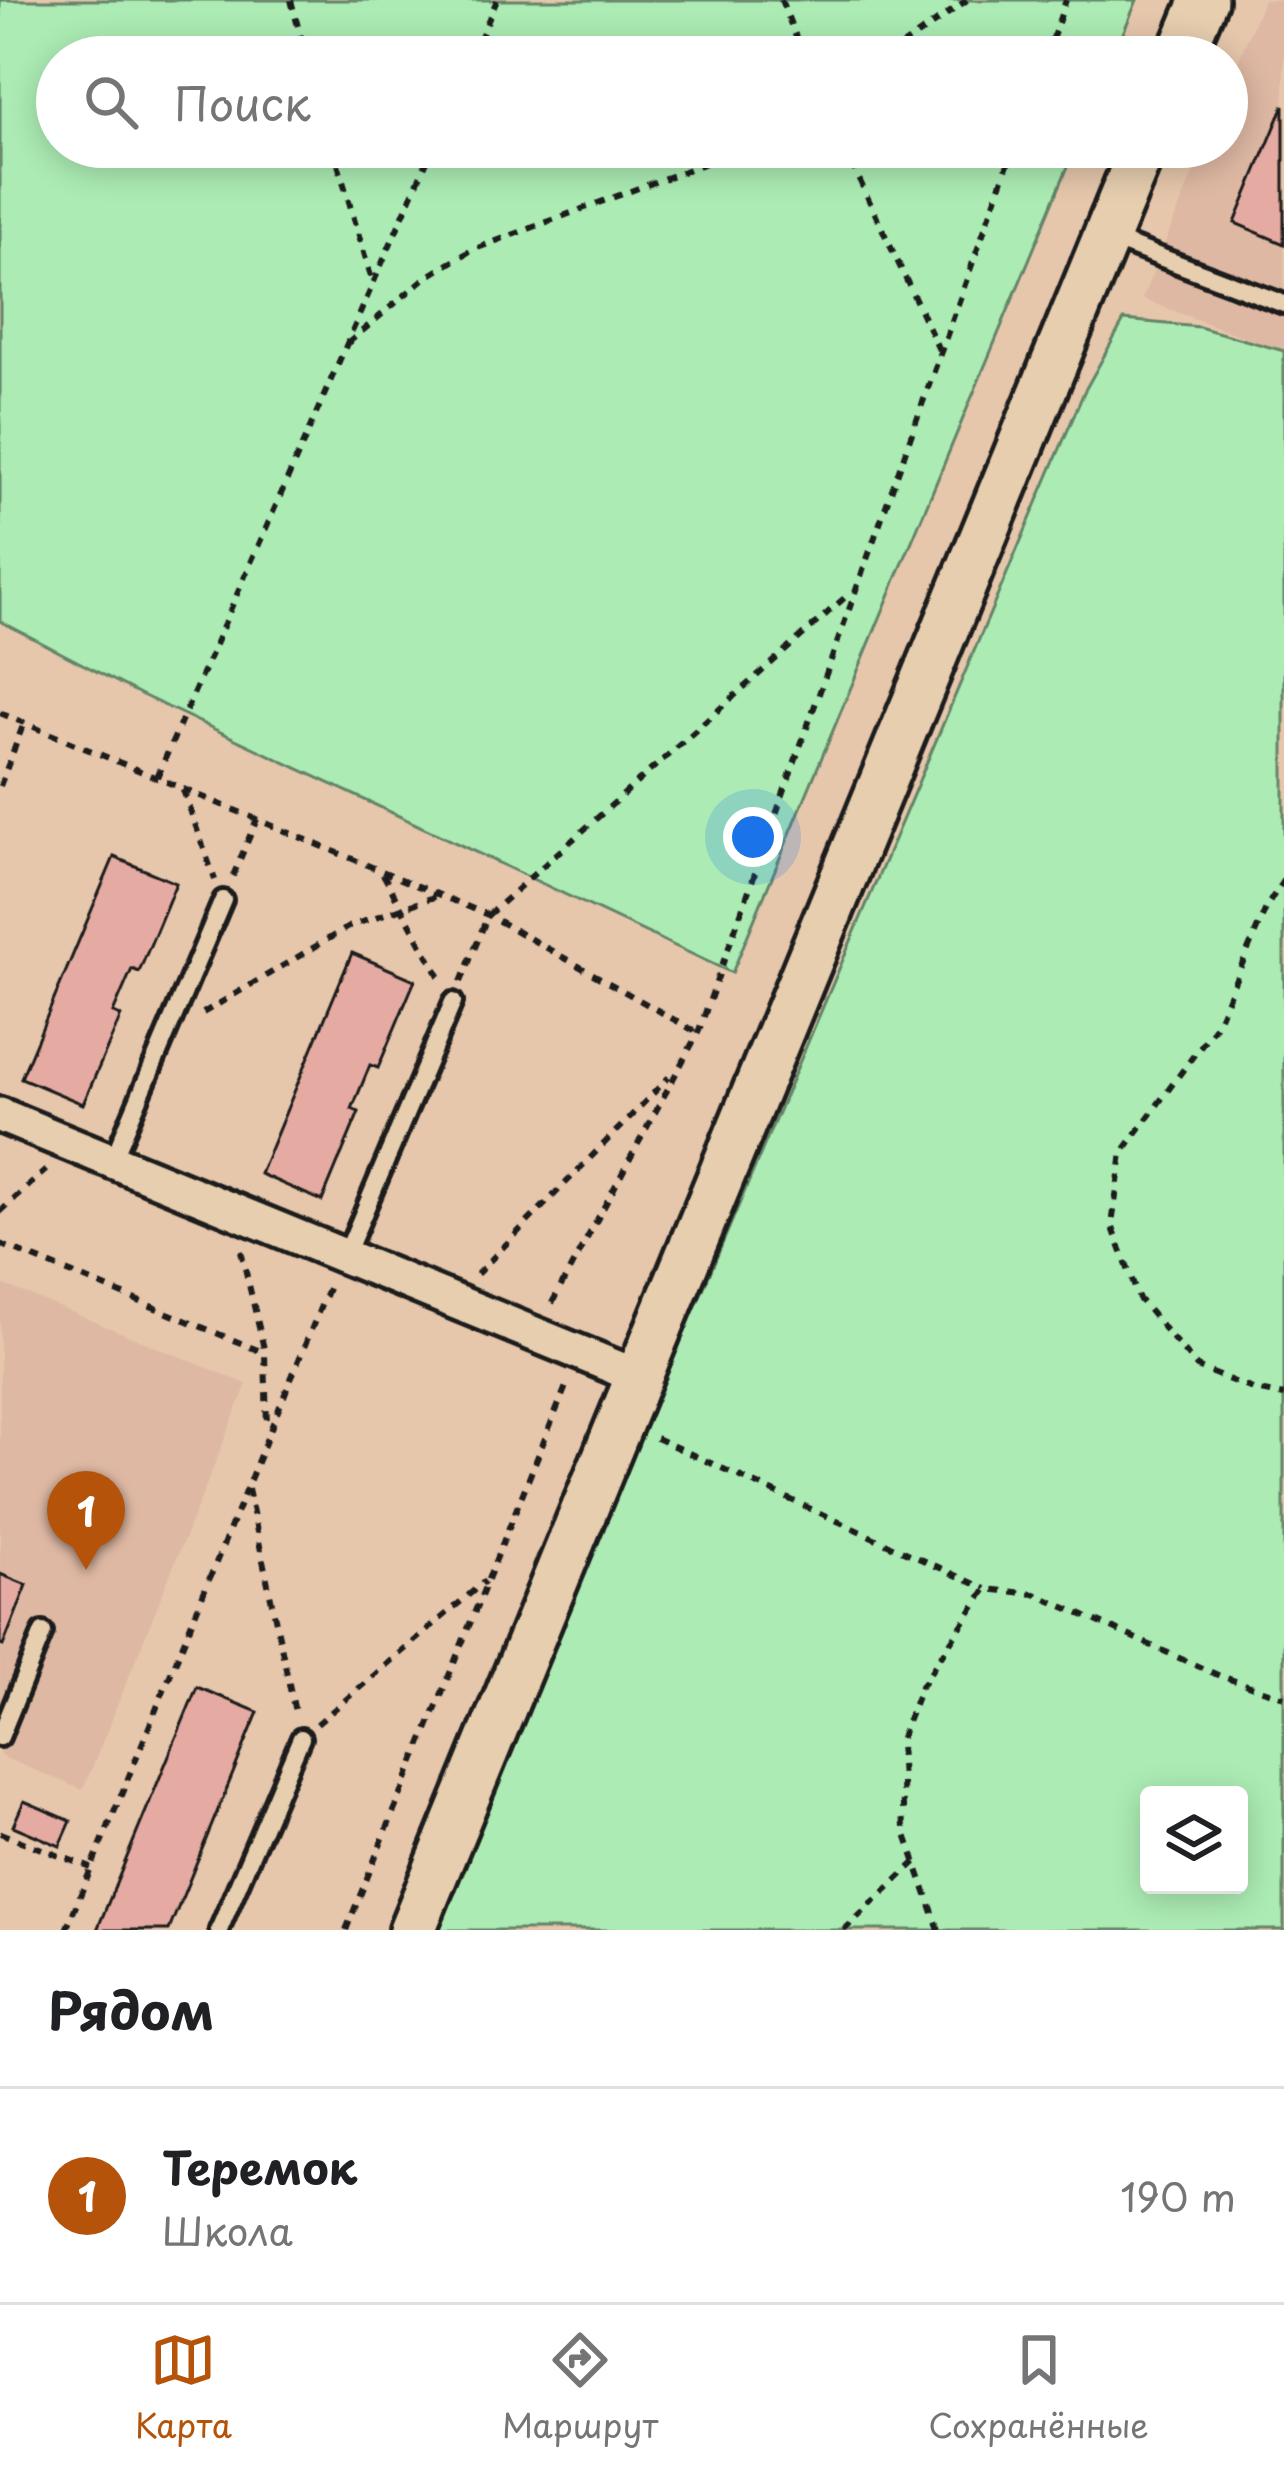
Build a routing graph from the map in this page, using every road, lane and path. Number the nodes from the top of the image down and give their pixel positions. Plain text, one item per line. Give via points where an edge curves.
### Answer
1 (291, 0) edge
2 (497, 0) edge
3 (782, 0) edge
4 (968, 0) edge
5 (1066, 0) edge
6 (1204, 0) edge
7 (300, 36) edge
8 (481, 36) edge
9 (797, 36) edge
10 (917, 36) edge
11 (1053, 36) edge
12 (1189, 36) edge
13 (339, 168) edge
14 (424, 168) edge
15 (692, 168) edge
16 (854, 168) edge
17 (1006, 168) edge
18 (1135, 168) edge
19 (1107, 236) junction
20 (373, 283) junction
21 (1284, 304) edge
22 (346, 345) junction
23 (940, 352) junction
24 (854, 590) junction
25 (0, 713) edge
26 (25, 723) junction
27 (157, 777) junction
28 (0, 786) edge
29 (182, 788) junction
30 (257, 819) junction
31 (381, 870) junction
32 (1284, 879) edge
33 (440, 895) junction
34 (223, 900) junction
35 (402, 908) junction
36 (488, 915) junction
37 (453, 1002) junction
38 (698, 1033) junction
39 (165, 1036) junction
40 (677, 1068) junction
41 (0, 1115) edge
42 (74, 1146) junction
43 (112, 1162) junction
44 (0, 1212) edge
45 (233, 1212) junction
46 (0, 1244) edge
47 (345, 1257) junction
48 (466, 1285) dead end
49 (544, 1317) dead end
50 (265, 1352) junction
51 (639, 1376) junction
52 (567, 1384) dead end
53 (1284, 1396) edge
54 (268, 1432) junction
55 (644, 1432) dead end
56 (247, 1485) junction
57 (489, 1577) junction
58 (986, 1589) junction
59 (43, 1631) dead end
60 (1284, 1697) edge
61 (0, 1737) edge
62 (301, 1738) junction
63 (0, 1833) edge
64 (916, 1862) junction
65 (91, 1868) junction
66 (66, 1930) edge
67 (219, 1930) edge
68 (346, 1930) edge
69 (412, 1930) edge
70 (844, 1930) edge
71 (939, 1930) edge

1 - 7 path
2 - 8 path
3 - 9 path
4 - 10 path
5 - 11 path
6 - 12 street
13 - 20 path
14 - 20 path
15 - 22 path via 472,250
16 - 23 path
17 - 23 path
18 - 19 street
19 - 21 lane
19 - 51 street
20 - 22 path
22 - 27 path
23 - 24 path
24 - 36 path
24 - 38 path
25 - 26 path
26 - 27 path
26 - 28 path
27 - 29 path
29 - 30 path
29 - 34 path
30 - 31 path
30 - 34 path
31 - 33 path
31 - 35 path
32 - 53 path via 1216,1025 1122,1153 1112,1225 1139,1299 1197,1367
33 - 35 path
33 - 36 path
34 - 39 lane
35 - 37 path
35 - 39 path via 350,926
36 - 37 path
36 - 38 path
37 - 47 lane
38 - 40 path
39 - 43 lane
40 - 48 path
40 - 49 path
41 - 42 street
42 - 43 street
42 - 44 path
43 - 45 street
45 - 47 street
45 - 50 path
46 - 50 path
47 - 51 street
47 - 54 path
50 - 54 path
51 - 69 street
52 - 57 path
54 - 56 path
55 - 58 path
56 - 62 path
56 - 65 path
57 - 62 path
57 - 68 path
58 - 60 path via 1035,1594
58 - 64 path via 921,1686 900,1740 904,1829
59 - 61 lane
62 - 67 lane
63 - 65 path
64 - 70 path
64 - 71 path
65 - 66 path

